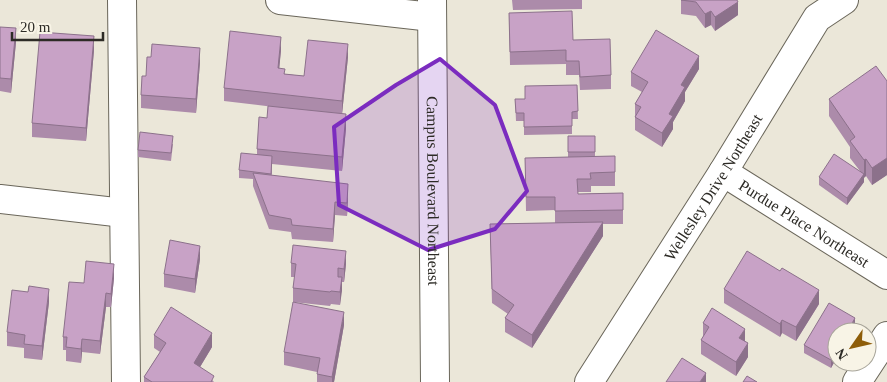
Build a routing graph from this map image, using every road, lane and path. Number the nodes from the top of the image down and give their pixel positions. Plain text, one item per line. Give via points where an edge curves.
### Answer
1 (122, 0) edge
2 (280, 0) edge
3 (844, 0) edge
4 (432, 9) edge
5 (723, 172) junction
6 (0, 199) edge
7 (124, 213) junction
8 (887, 275) edge
9 (887, 336) edge
10 (126, 382) edge
11 (435, 382) edge
12 (589, 382) edge
13 (857, 382) edge

1 - 7 street
2 - 4 street
3 - 5 street, Wellesley Drive Northeast via 817,18
4 - 11 street, Campus Boulevard Northeast
5 - 8 street, Purdue Place Northeast
5 - 12 street, Wellesley Drive Northeast
6 - 7 street
7 - 10 street
9 - 13 street

